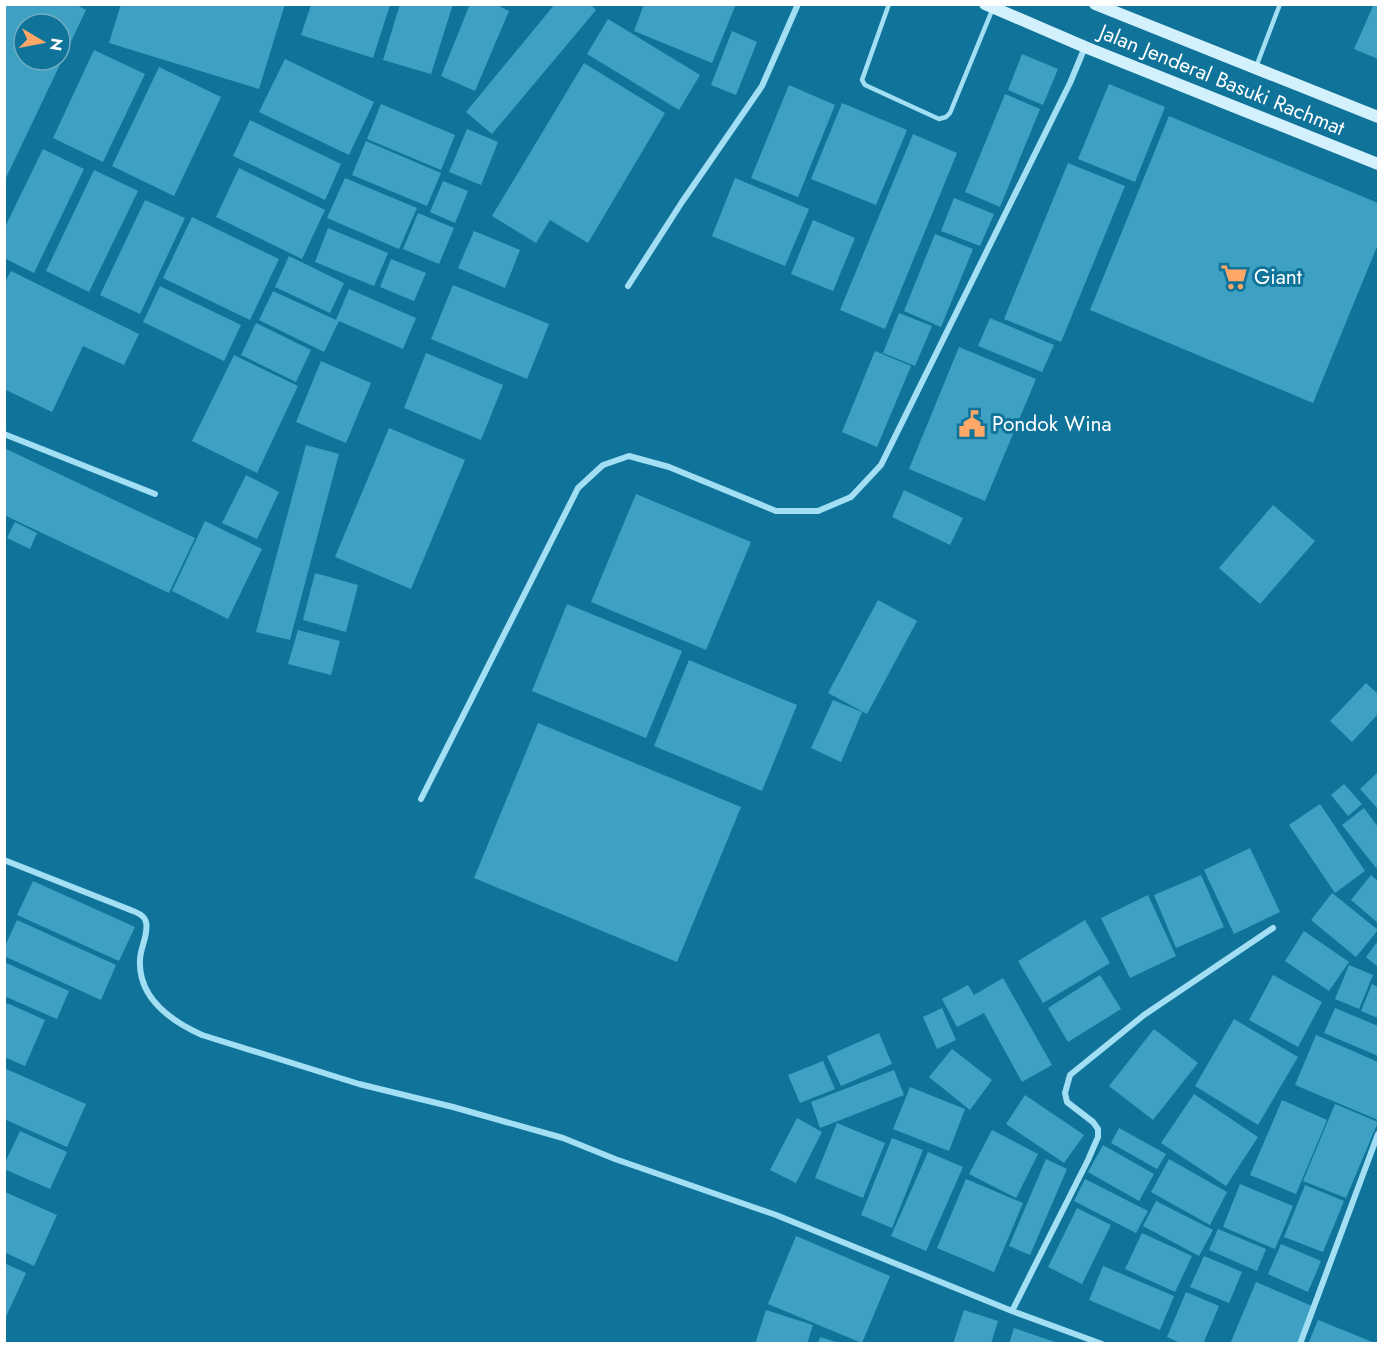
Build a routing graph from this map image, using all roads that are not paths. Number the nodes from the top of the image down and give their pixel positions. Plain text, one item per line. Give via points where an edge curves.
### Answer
1 (798, 4) edge
2 (889, 4) edge
3 (1095, 4) edge
4 (1280, 4) edge
5 (989, 6) edge
6 (1085, 46) junction
7 (1255, 69) junction
8 (1378, 117) edge
9 (1378, 164) edge
10 (628, 286) dead end
11 (4, 434) edge
12 (155, 494) dead end
13 (421, 799) dead end
14 (4, 860) edge
15 (1273, 928) dead end
16 (1378, 1134) edge
17 (1012, 1311) junction
18 (1102, 1344) edge
19 (1300, 1344) edge

1 - 10 street via 762,86
2 - 5 lane via 862,80 865,86 939,120 950,113
3 - 7 main road, Jalan Jenderal Basuki Rachmat
4 - 7 lane
5 - 6 main road, Jalan Jenderal Basuki Rachmat
6 - 9 main road, Jalan Jenderal Basuki Rachmat
6 - 13 street via 881,465 851,497 818,511 776,511 669,467 629,456 603,465 578,488
7 - 8 main road, Jalan Jenderal Basuki Rachmat
11 - 12 street
14 - 17 street via 143,916 147,928 140,959 148,992 170,1017 202,1035 359,1084 563,1138 776,1215
15 - 17 street via 1144,1015 1070,1075 1067,1102 1093,1122 1098,1137
16 - 19 street
17 - 18 street

